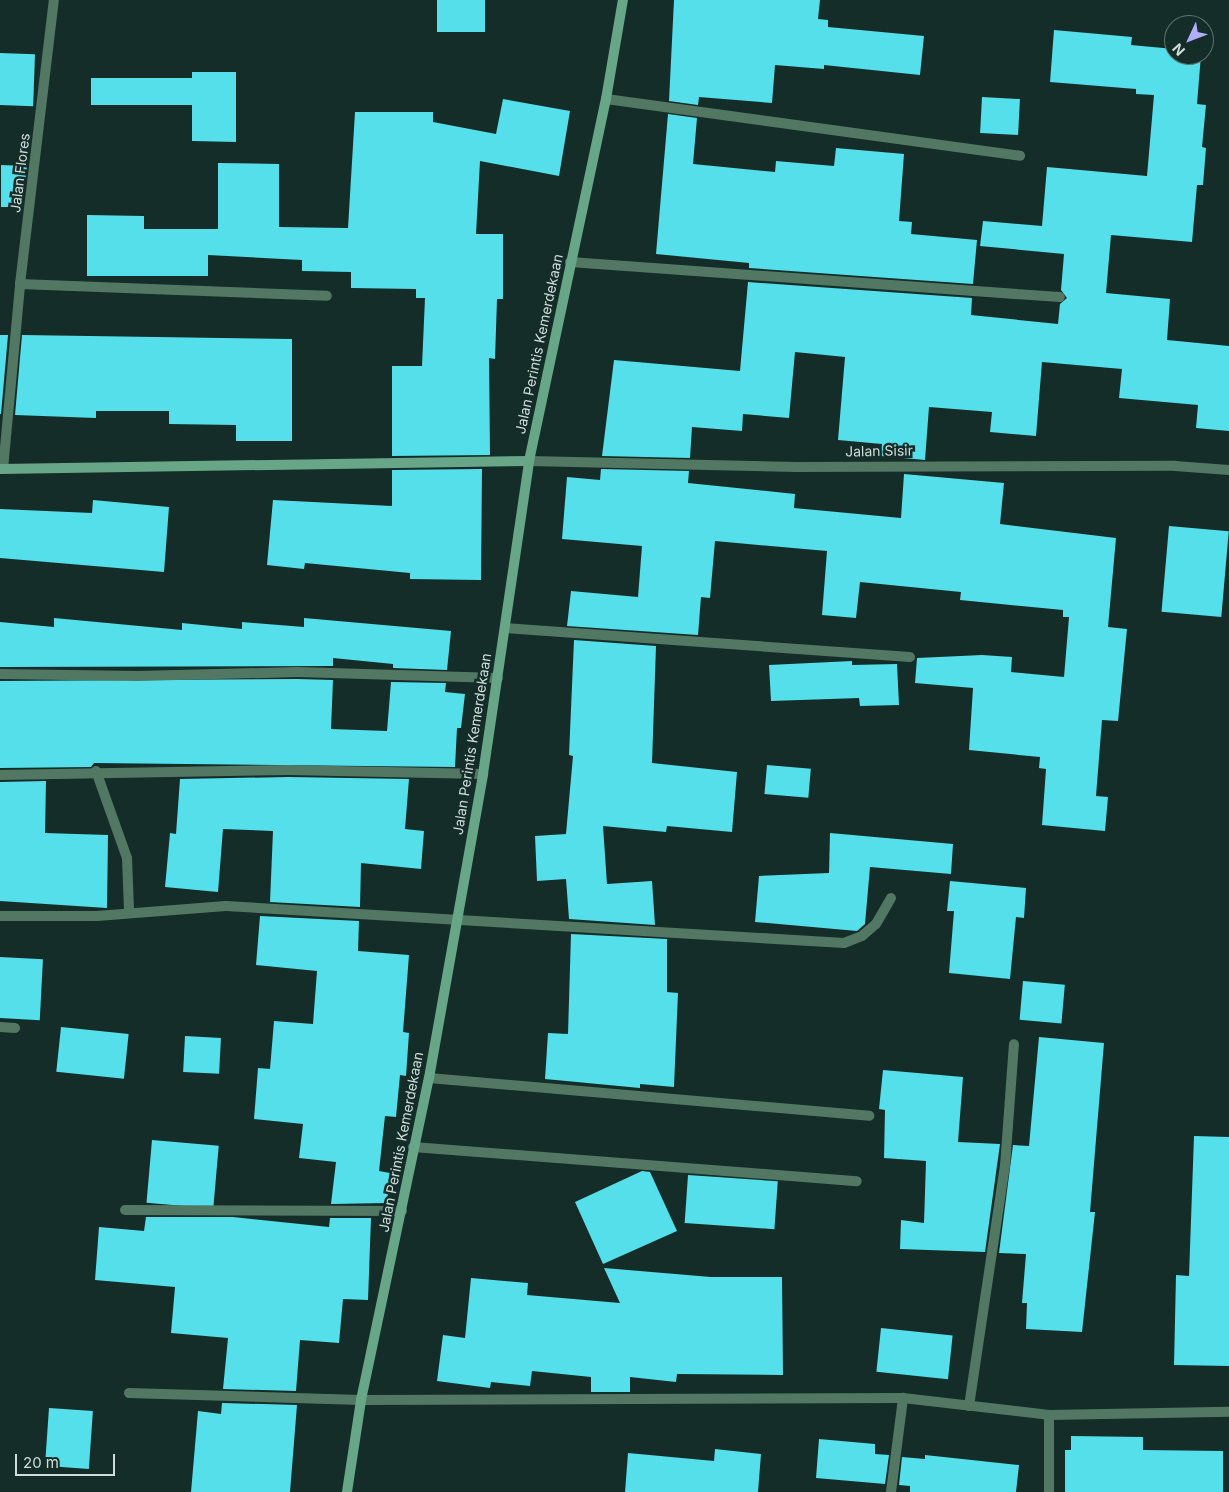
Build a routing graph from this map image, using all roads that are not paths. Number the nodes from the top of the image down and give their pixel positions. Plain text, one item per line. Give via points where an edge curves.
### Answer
1 (54, 0) edge
2 (623, 0) edge
3 (606, 99) junction
4 (1020, 156) dead end
5 (570, 262) junction
6 (20, 284) junction
7 (327, 296) dead end
8 (1060, 297) dead end
9 (529, 461) junction
10 (1, 469) edge
11 (1229, 470) edge
12 (505, 628) junction
13 (910, 657) dead end
14 (0, 674) edge
15 (498, 678) junction
16 (96, 771) junction
17 (483, 774) junction
18 (0, 775) edge
19 (891, 898) dead end
20 (129, 911) junction
21 (0, 916) edge
22 (456, 918) junction
23 (0, 1027) edge
24 (15, 1028) dead end
25 (1014, 1044) dead end
26 (429, 1078) junction
27 (869, 1116) dead end
28 (413, 1147) junction
29 (857, 1182) dead end
30 (125, 1210) dead end
31 (402, 1210) junction
32 (129, 1393) dead end
33 (903, 1398) junction
34 (362, 1400) junction
35 (969, 1406) junction
36 (1229, 1412) edge
37 (1049, 1415) junction
38 (346, 1492) edge
39 (891, 1492) edge
40 (1049, 1492) edge

1 - 6 street, Jalan Flores
2 - 3 street, Jalan Perintis Kemerdekaan
3 - 4 street
3 - 5 street, Jalan Perintis Kemerdekaan
5 - 8 street
5 - 9 street, Jalan Perintis Kemerdekaan
6 - 7 street
6 - 10 street, Jalan Flores
9 - 10 street
9 - 11 street, Jalan Sisir via 796,467 1175,466
9 - 12 street, Jalan Perintis Kemerdekaan
12 - 13 street
12 - 15 street, Jalan Perintis Kemerdekaan
14 - 15 street via 138,676 297,672
15 - 17 street, Jalan Perintis Kemerdekaan
16 - 17 street
16 - 18 street
16 - 20 street via 126,858
17 - 22 street, Jalan Perintis Kemerdekaan
19 - 22 street via 876,924 862,936 844,943
20 - 21 street via 97,916
20 - 22 street via 226,906
22 - 26 street, Jalan Perintis Kemerdekaan
23 - 24 street
25 - 35 street via 1005,1166
26 - 27 street
26 - 28 street, Jalan Perintis Kemerdekaan
28 - 29 street
28 - 31 street, Jalan Perintis Kemerdekaan
30 - 31 street
31 - 34 street, Jalan Perintis Kemerdekaan
32 - 34 street
33 - 34 street
33 - 35 street
33 - 39 street
34 - 38 street, Jalan Perintis Kemerdekaan
35 - 37 street
36 - 37 street
37 - 40 street

